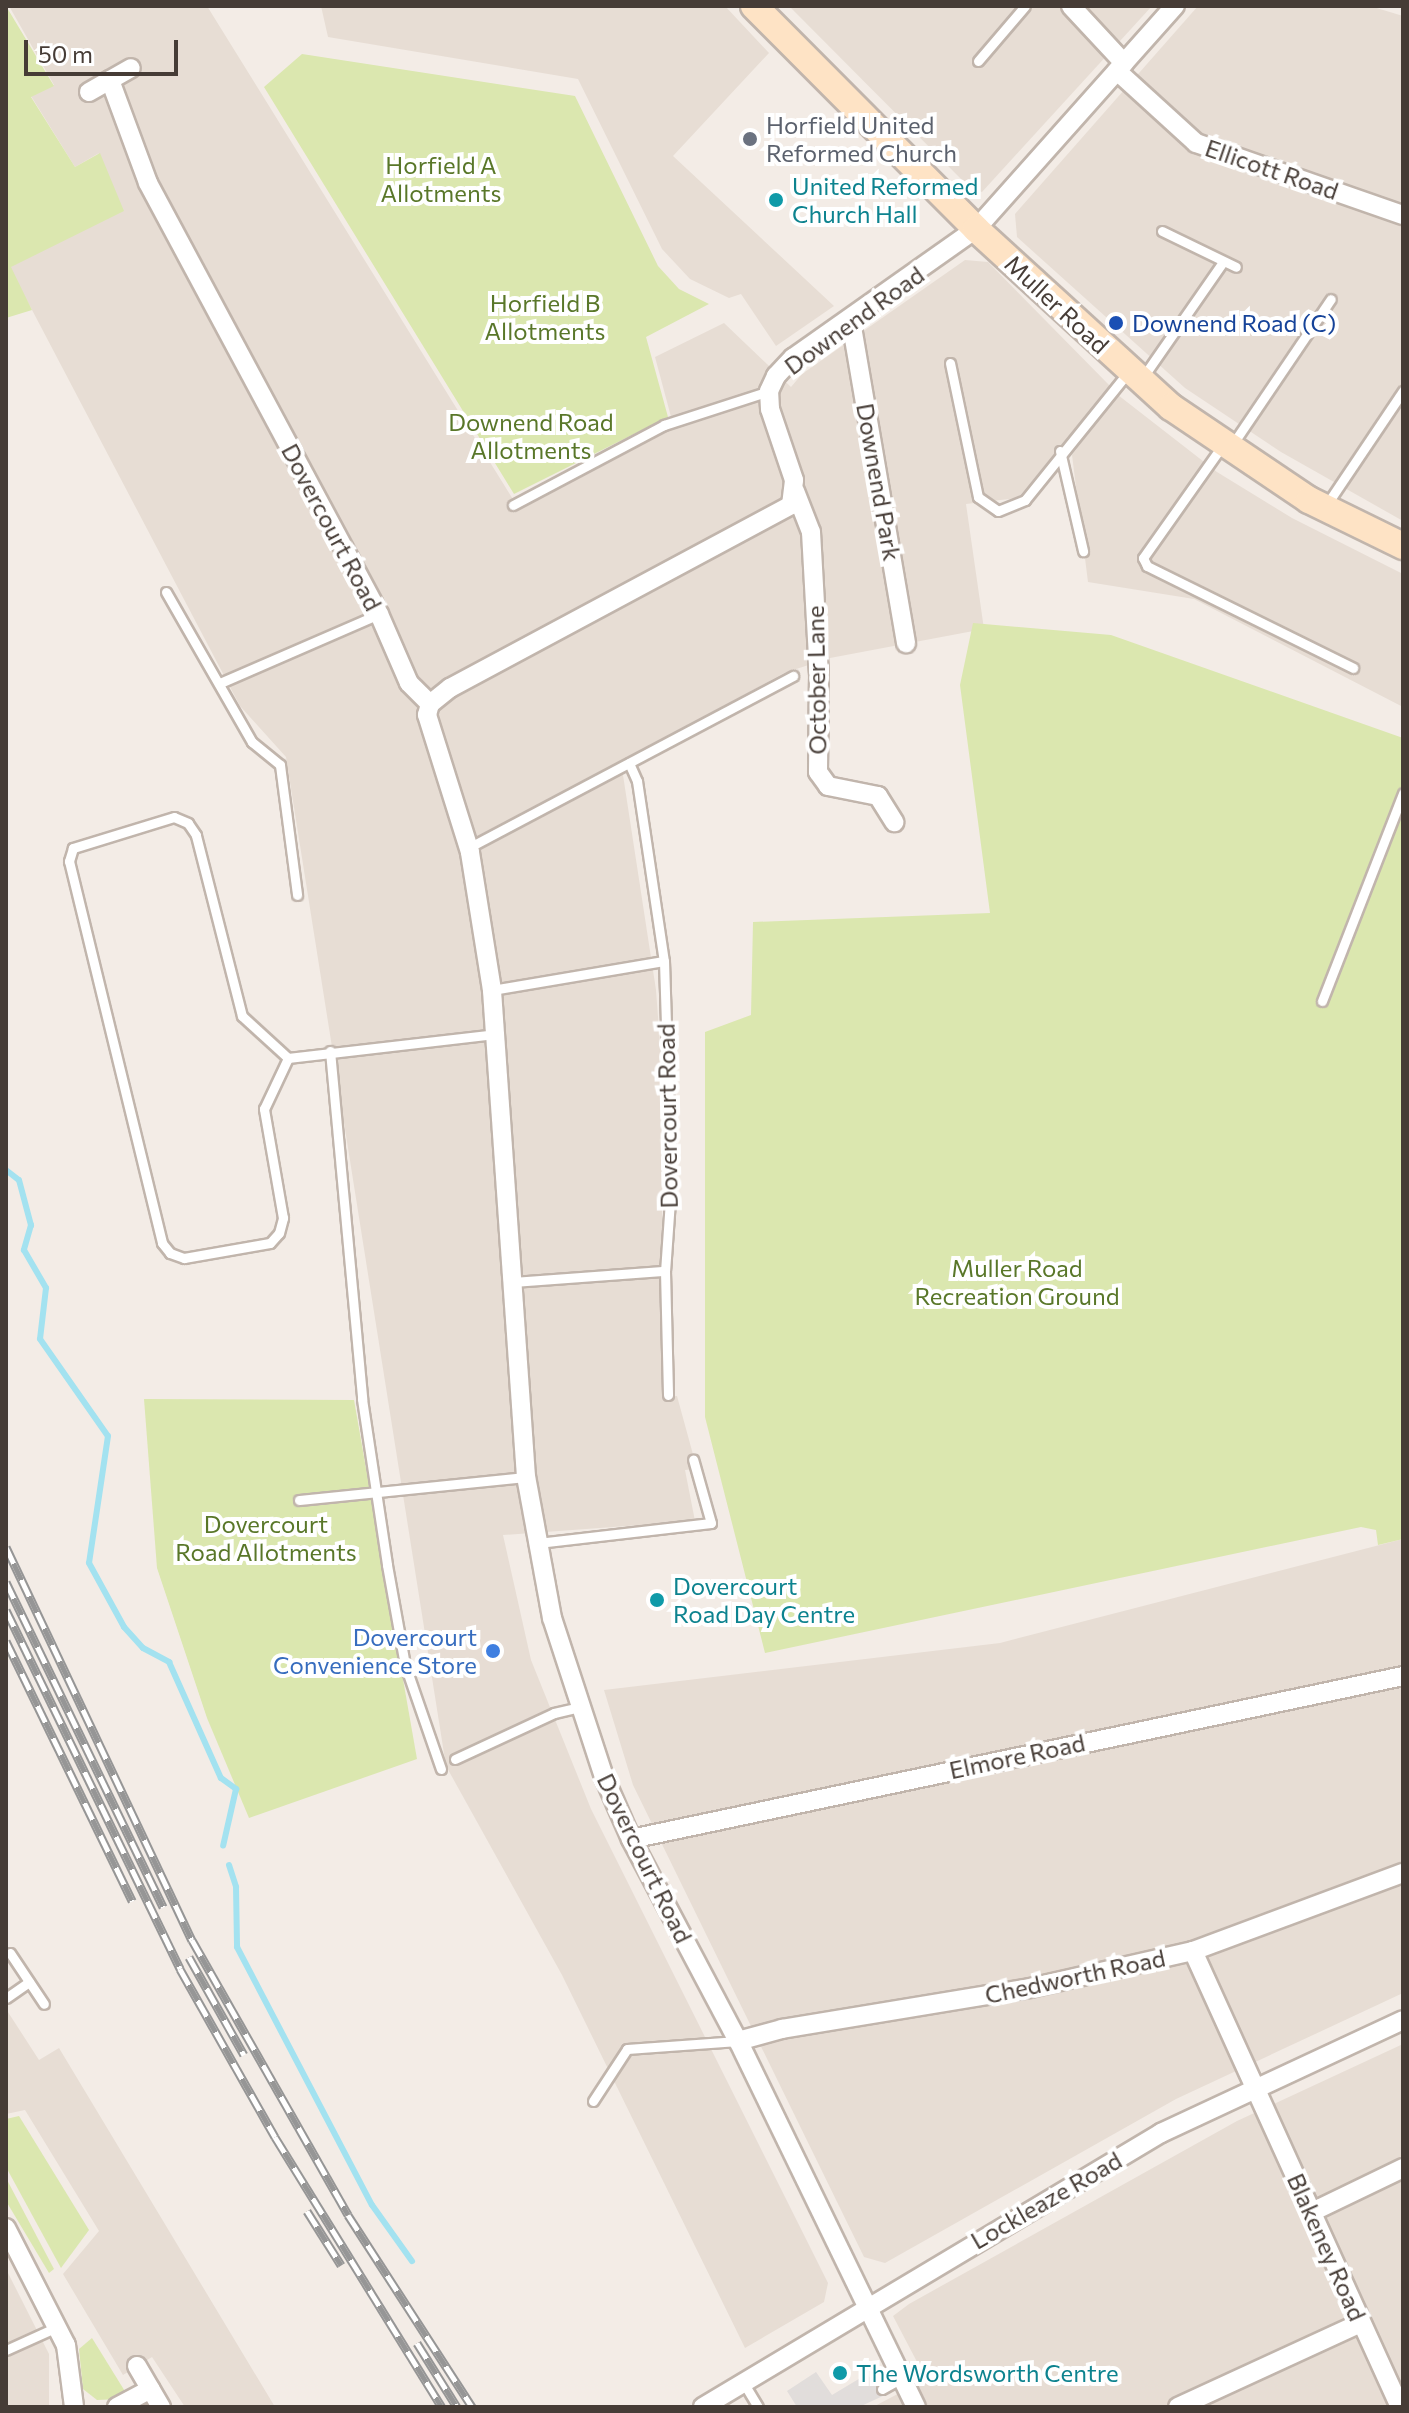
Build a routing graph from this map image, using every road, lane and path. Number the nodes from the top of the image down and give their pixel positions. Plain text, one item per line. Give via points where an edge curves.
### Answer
1 (754, 6) edge
2 (1025, 6) edge
3 (1071, 6) edge
4 (1175, 6) edge
5 (978, 61) dead end
6 (1121, 67) junction
7 (131, 68) dead end
8 (110, 80) junction
9 (89, 92) dead end
10 (1403, 215) edge
11 (976, 229) junction
12 (1162, 231) dead end
13 (1223, 262) junction
14 (1236, 267) dead end
15 (1331, 299) dead end
16 (851, 321) junction
17 (950, 363) dead end
18 (1135, 376) junction
19 (769, 391) junction
20 (1403, 391) edge
21 (1225, 448) junction
22 (1060, 451) junction
23 (795, 491) junction
24 (513, 505) dead end
25 (1325, 508) junction
26 (1403, 546) edge
27 (1083, 551) dead end
28 (166, 592) dead end
29 (379, 614) junction
30 (906, 643) dead end
31 (1353, 668) dead end
32 (793, 676) dead end
33 (220, 683) junction
34 (430, 704) junction
35 (629, 763) junction
36 (1403, 793) edge
37 (894, 822) dead end
38 (468, 848) junction
39 (297, 895) dead end
40 (664, 961) junction
41 (492, 990) junction
42 (1322, 1001) dead end
43 (497, 1034) junction
44 (330, 1051) junction
45 (288, 1058) junction
46 (665, 1271) junction
47 (514, 1282) junction
48 (668, 1395) dead end
49 (693, 1459) dead end
50 (526, 1477) junction
51 (379, 1492) junction
52 (299, 1500) dead end
53 (534, 1543) junction
54 (1403, 1676) edge
55 (580, 1707) junction
56 (455, 1759) dead end
57 (441, 1769) dead end
58 (631, 1839) junction
59 (1403, 1873) edge
60 (1193, 1951) junction
61 (10, 1953) dead end
62 (29, 1982) junction
63 (6, 1998) edge
64 (44, 2004) dead end
65 (1403, 2020) edge
66 (738, 2041) junction
67 (1254, 2087) junction
68 (593, 2101) dead end
69 (1403, 2168) edge
70 (1312, 2212) junction
71 (6, 2228) edge
72 (867, 2305) junction
73 (1361, 2323) junction
74 (59, 2326) junction
75 (6, 2350) edge
76 (137, 2366) dead end
77 (902, 2378) junction
78 (743, 2382) junction
79 (151, 2389) junction
80 (882, 2389) dead end
81 (74, 2407) edge
82 (117, 2407) edge
83 (161, 2407) edge
84 (703, 2407) edge
85 (758, 2407) edge
86 (916, 2407) edge
87 (1178, 2407) edge
88 (1400, 2407) edge

1 - 11 main road, Muller Road
2 - 5 lane
3 - 6 street, Ellicott Road
4 - 6 street, Downend Road
6 - 10 street, Ellicott Road via 1196,143
6 - 11 street, Downend Road
7 - 8 street
8 - 9 street
8 - 29 street, Dovercourt Road via 148,183
11 - 16 street, Downend Road
11 - 18 main road, Muller Road
12 - 13 lane
13 - 14 lane
13 - 18 lane
15 - 21 lane
16 - 19 street, Downend Road via 793,358
16 - 30 street, Downend Park
17 - 22 lane via 978,497 998,511 1025,500
18 - 21 main road, Muller Road
18 - 22 lane
19 - 23 street, Downend Road
19 - 24 lane via 664,425
20 - 25 lane
21 - 25 main road, Muller Road
21 - 31 lane via 1143,558 1147,566
22 - 27 lane
23 - 34 street via 783,512 450,688
23 - 37 street, October Lane via 811,532 818,772 828,786 883,799
25 - 26 main road, Muller Road
28 - 33 lane
29 - 33 lane
29 - 34 street, Dovercourt Road via 409,683
32 - 35 lane
33 - 39 lane via 252,742 280,765
34 - 38 street, Dovercourt Road via 427,724
35 - 38 lane
35 - 40 lane, Dovercourt Road via 637,781
36 - 42 lane
38 - 41 street, Dovercourt Road
40 - 41 lane
40 - 46 lane, Dovercourt Road via 671,1186
41 - 43 street, Dovercourt Road
43 - 44 lane
43 - 47 street, Dovercourt Road
44 - 45 lane
44 - 51 lane via 362,1399
45 - 45 lane via 264,1109 283,1218 279,1233 270,1243 184,1258 170,1253 162,1243 69,861 73,848 174,817 188,823 196,835 242,1016
46 - 47 lane
46 - 48 lane, Dovercourt Road
47 - 50 street, Dovercourt Road
49 - 53 lane via 711,1523
50 - 51 lane
50 - 53 street, Dovercourt Road
51 - 52 lane
51 - 57 lane via 405,1665
53 - 55 street, Dovercourt Road
54 - 58 street, Elmore Road
55 - 56 lane via 554,1713
55 - 58 street, Dovercourt Road
58 - 66 street, Dovercourt Road
59 - 60 street, Chedworth Road
60 - 66 street, Chedworth Road via 1030,1988
60 - 67 street, Blakeney Road
61 - 62 lane
62 - 63 lane
62 - 64 lane
65 - 67 street, Lockleaze Road
66 - 68 lane via 627,2049
66 - 72 street, Dovercourt Road via 842,2264
67 - 70 street, Blakeney Road
67 - 72 street, Lockleaze Road via 1057,2191
69 - 70 street
70 - 73 street, Blakeney Road
71 - 74 street
72 - 77 street, Dovercourt Road
72 - 78 street, Lockleaze Road
73 - 87 street
73 - 88 street, Blakeney Road
74 - 75 lane
74 - 81 street via 73,2370
76 - 79 street
77 - 80 lane
77 - 86 street, Dovercourt Road
78 - 84 street, Lockleaze Road
78 - 85 lane
79 - 82 street
79 - 83 street

